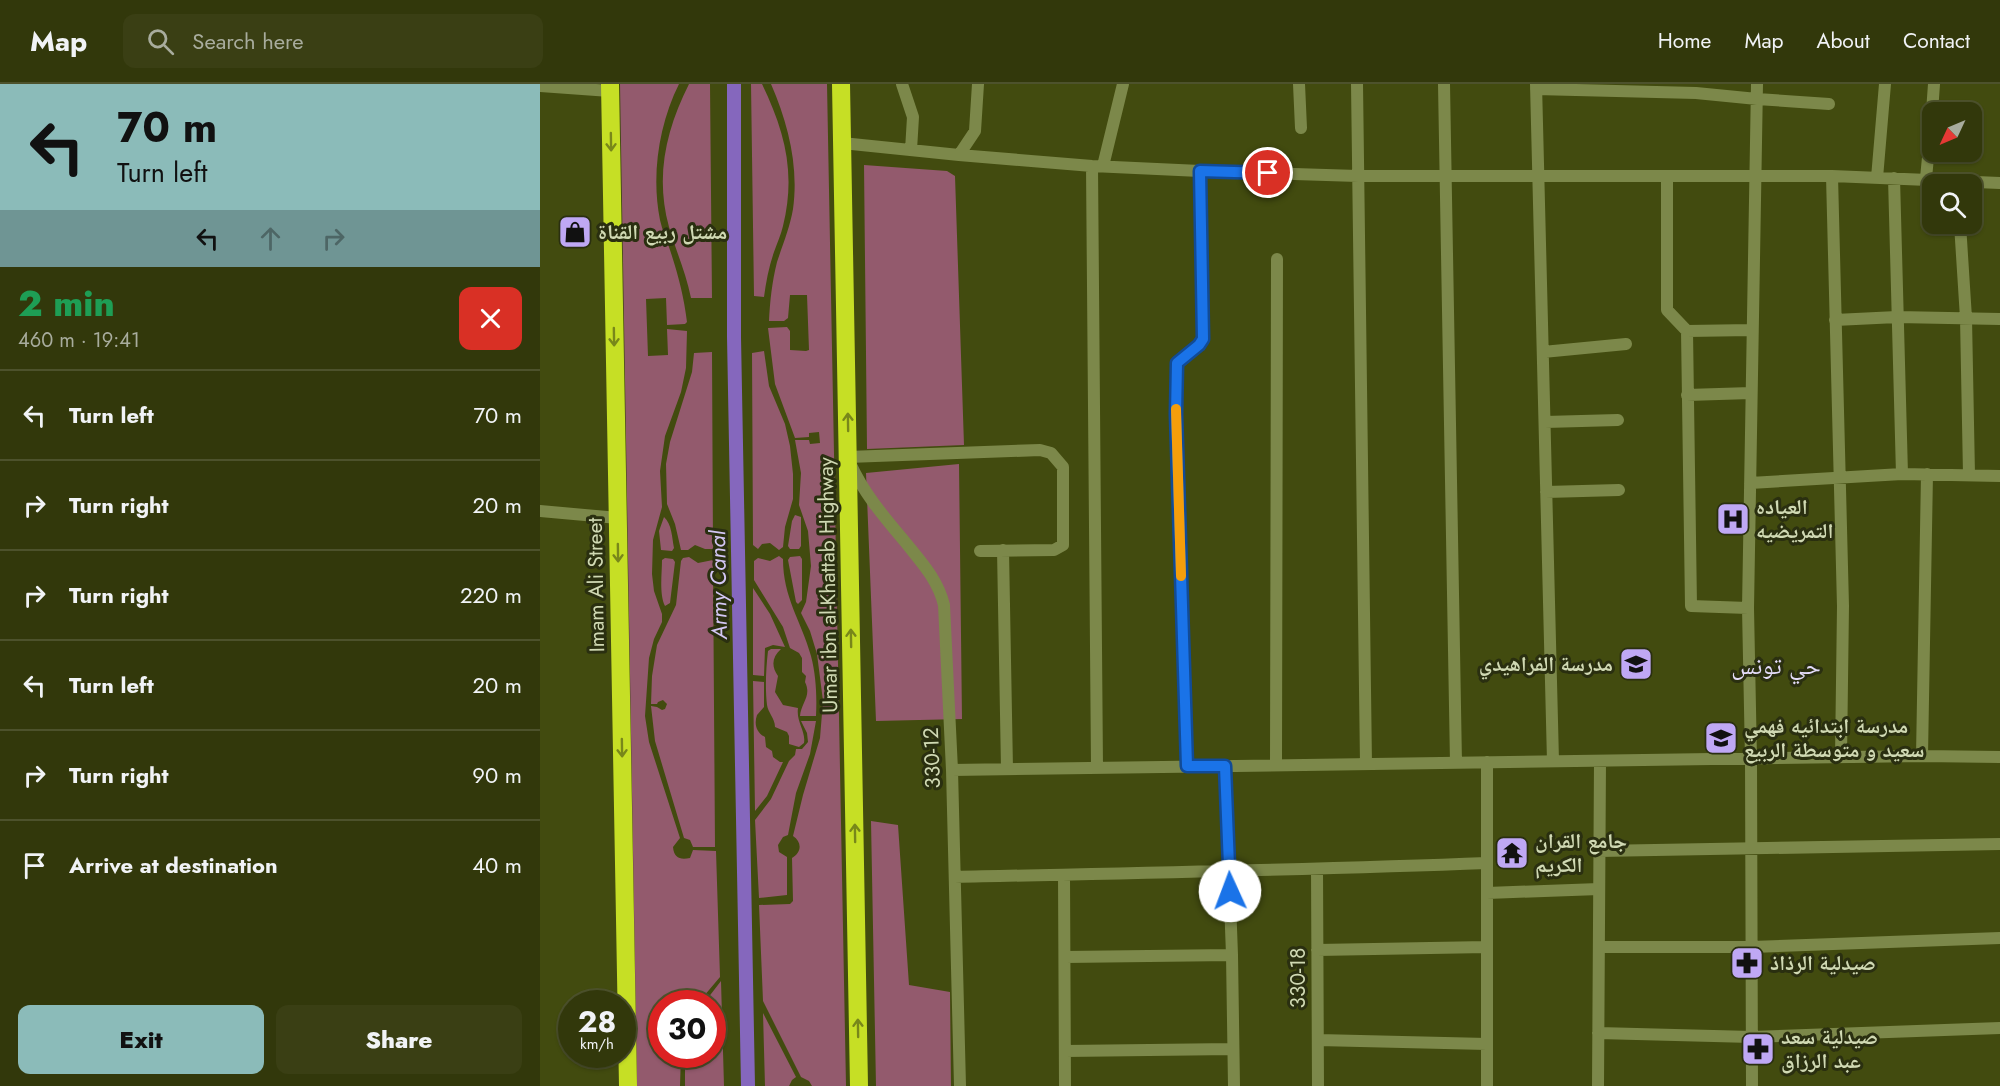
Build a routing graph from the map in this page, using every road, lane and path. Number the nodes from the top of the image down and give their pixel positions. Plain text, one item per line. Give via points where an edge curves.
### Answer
1 (841, 84) edge
2 (902, 84) edge
3 (978, 84) edge
4 (1124, 84) edge
5 (1299, 84) edge
6 (1357, 84) edge
7 (1444, 84) edge
8 (1757, 84) edge
9 (1885, 84) edge
10 (1934, 84) edge
11 (540, 86) edge
12 (610, 87) edge
13 (1536, 87) edge
14 (1757, 99) junction
15 (1933, 102) edge
16 (1829, 104) dead end
17 (1301, 128) dead end
18 (842, 143) junction
19 (911, 150) junction
20 (959, 155) junction
21 (1097, 166) junction
22 (1200, 171) junction
23 (1358, 176) junction
24 (1445, 176) junction
25 (1539, 176) junction
26 (1832, 176) junction
27 (1667, 177) junction
28 (1755, 177) junction
29 (1877, 178) junction
30 (1894, 178) junction
31 (1922, 178) edge
32 (1982, 182) edge
33 (2000, 183) edge
34 (1961, 234) edge
35 (1277, 259) dead end
36 (1897, 317) junction
37 (1966, 318) junction
38 (2000, 318) edge
39 (1835, 320) junction
40 (1752, 330) junction
41 (1687, 331) junction
42 (1626, 344) dead end
43 (1543, 352) junction
44 (1751, 393) junction
45 (1687, 395) junction
46 (1618, 420) dead end
47 (1545, 422) junction
48 (848, 458) junction
49 (1902, 474) junction
50 (1928, 474) junction
51 (1969, 475) junction
52 (2000, 476) edge
53 (1839, 478) junction
54 (1750, 483) junction
55 (1619, 490) dead end
56 (1546, 492) junction
57 (540, 511) edge
58 (618, 518) junction
59 (1003, 550) junction
60 (980, 551) dead end
61 (1748, 608) junction
62 (1922, 756) junction
63 (1841, 757) junction
64 (2000, 757) edge
65 (1751, 759) junction
66 (1552, 761) junction
67 (1600, 761) junction
68 (1487, 762) junction
69 (1456, 763) junction
70 (1366, 764) junction
71 (1276, 765) junction
72 (1187, 766) junction
73 (1225, 766) junction
74 (1097, 768) junction
75 (1007, 769) junction
76 (952, 770) junction
77 (2000, 844) edge
78 (1752, 848) junction
79 (1599, 851) junction
80 (1487, 863) junction
81 (1317, 869) junction
82 (1229, 870) junction
83 (1064, 875) junction
84 (955, 877) junction
85 (1599, 889) junction
86 (1487, 893) junction
87 (2000, 938) edge
88 (1487, 947) junction
89 (1599, 947) junction
90 (1752, 947) junction
91 (1317, 950) junction
92 (1232, 955) junction
93 (1065, 957) junction
94 (2000, 1028) edge
95 (1598, 1033) junction
96 (1752, 1037) junction
97 (1318, 1040) junction
98 (1487, 1044) junction
99 (1233, 1049) junction
100 (1065, 1051) junction
101 (628, 1086) edge
102 (859, 1086) edge
103 (960, 1086) edge
104 (1065, 1086) edge
105 (1233, 1086) edge
106 (1318, 1086) edge
107 (1487, 1086) edge
108 (1598, 1086) edge
109 (1752, 1086) edge

1 - 18 highway, Umar ibn al-Khattab Highway
2 - 19 street via 913,117
3 - 20 street via 975,132
4 - 21 street
5 - 17 street
6 - 23 street
7 - 24 street
8 - 14 street
9 - 29 street
10 - 15 street
11 - 12 street
12 -> 58 highway, Imam Ali Street
13 - 14 street
13 - 25 street
14 - 16 street
14 - 28 street
18 - 19 street
48 -> 18 highway, Umar ibn al-Khattab Highway
19 - 20 street
20 - 21 street
21 - 22 street
21 - 74 street
22 - 23 street
22 - 72 street via 1203,339 1177,363
23 - 24 street
23 - 70 street
24 - 25 street
24 - 69 street
25 - 27 street
25 - 43 street
26 - 28 street
26 - 29 street
26 - 39 street
27 - 28 street
27 - 41 street via 1667,310
28 - 40 street
29 - 30 street
30 - 31 street
30 - 36 street
32 - 33 street
34 - 37 street
35 - 71 street
36 - 37 street
36 - 39 street
36 - 49 street
37 - 38 street
37 - 51 street
39 - 53 street
40 - 41 street
40 - 44 street
41 - 45 street
42 - 43 street
43 - 47 street
44 - 45 street
44 - 54 street
45 - 61 street via 1691,606
46 - 47 street
47 - 56 street
48 - 59 street via 1040,450 1051,453 1063,467 1063,545 1054,550
48 - 76 street, 330-12 via 868,496 931,573 942,597
102 -> 48 highway, Umar ibn al-Khattab Highway
49 - 50 street
49 - 53 street
50 - 51 street
50 - 62 street
51 - 52 street
53 - 54 street
53 - 63 street via 1843,606
54 - 61 street
55 - 56 street
56 - 66 street
57 - 58 street
58 -> 101 highway, Imam Ali Street
59 - 60 street
59 - 75 street
61 - 65 street
62 - 63 street
62 - 64 street
63 - 65 street
65 - 67 street
65 - 78 street
66 - 67 street
66 - 68 street
67 - 79 street
68 - 69 street
68 - 80 street
69 - 70 street
70 - 71 street
71 - 73 street
72 - 73 street
72 - 74 street
73 - 82 street
74 - 75 street
75 - 76 street
76 - 84 street, 330-12
77 - 78 street
78 - 79 street
78 - 90 street
79 - 85 street
80 - 81 street
80 - 86 street
81 - 82 street
81 - 91 street, 330-18
82 - 83 street
82 - 92 street
83 - 84 street
83 - 93 street
84 - 103 street, 330-12
85 - 86 street
85 - 89 street
86 - 88 street
87 - 90 street
88 - 91 street
88 - 98 street
89 - 90 street
89 - 95 street
90 - 96 street
91 - 97 street, 330-18
92 - 93 street
92 - 99 street
93 - 100 street
94 - 96 street
95 - 96 street
95 - 108 street
96 - 109 street
97 - 98 street
97 - 106 street, 330-18
98 - 107 street
99 - 100 street
99 - 105 street
100 - 104 street

